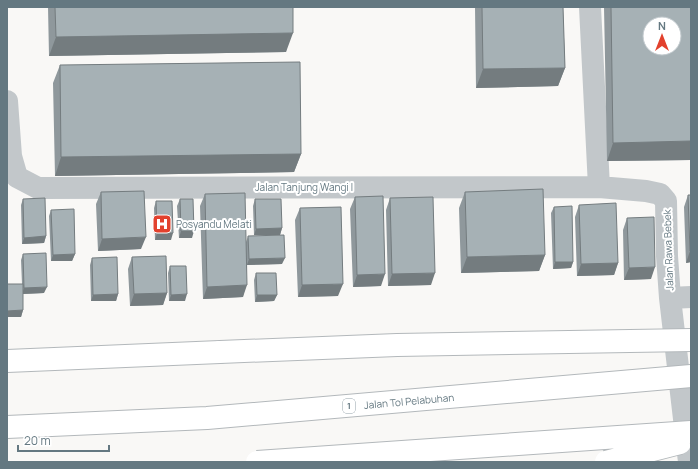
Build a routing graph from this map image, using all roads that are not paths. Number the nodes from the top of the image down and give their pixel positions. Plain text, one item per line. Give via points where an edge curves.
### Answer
1 (590, 7) edge
2 (7, 101) edge
3 (599, 187) junction
4 (666, 201) joint
5 (681, 298) edge
6 (691, 340) edge
7 (7, 361) edge
8 (691, 376) edge
9 (7, 427) edge
10 (691, 432) edge
11 (691, 440) edge
12 (257, 462) edge
13 (606, 462) edge
14 (689, 462) edge

1 - 3 street
2 - 3 street, Jalan Tanjung Wangi I via 11,156 17,177 38,188
3 - 4 street, Jalan Tanjung Wangi I via 646,191 660,194
4 - 5 street, Jalan Rawa Bebek via 667,256
5 - 14 street, Jalan Rawa Bebek
6 - 7 highway, bridge via 397,345
8 - 9 highway, Jalan Tol Pelabuhan / 1, bridge via 207,418
10 - 12 highway, bridge
11 - 13 highway, bridge

